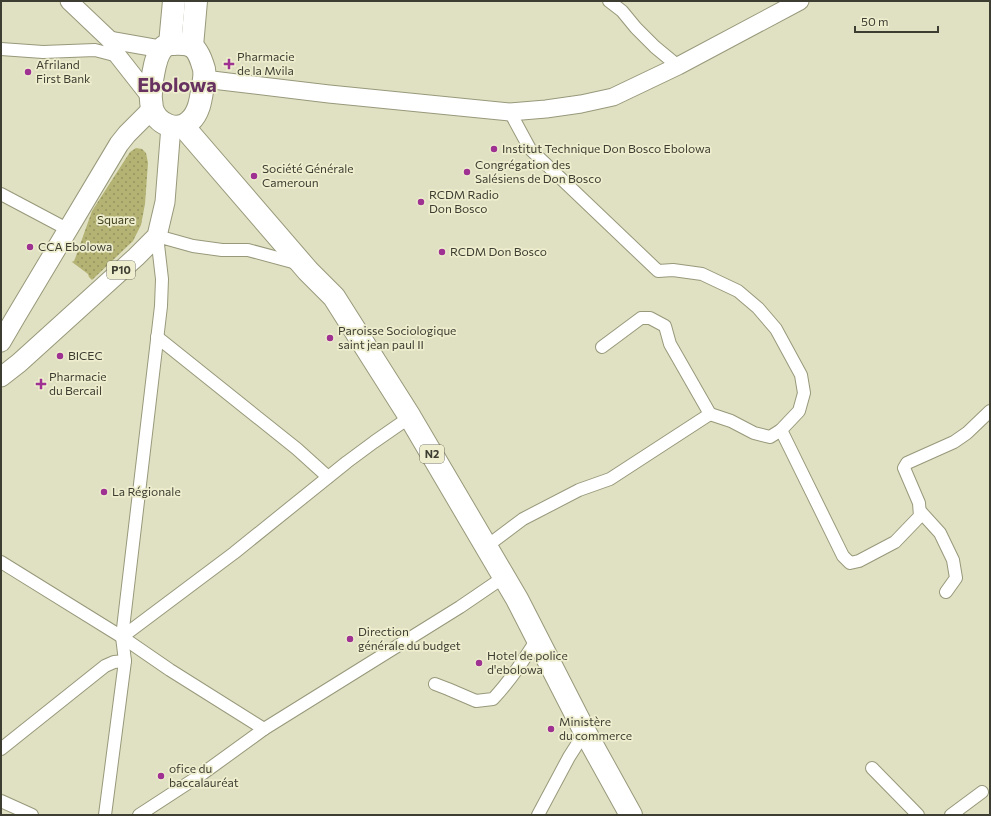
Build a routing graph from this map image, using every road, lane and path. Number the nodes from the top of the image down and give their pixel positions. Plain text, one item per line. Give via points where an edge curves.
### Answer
1 (69, 1) edge
2 (174, 1) edge
3 (196, 1) edge
4 (609, 1) edge
5 (800, 1) edge
6 (624, 6) edge
7 (110, 40) junction
8 (192, 46) junction
9 (166, 47) junction
10 (1, 50) edge
11 (118, 56) junction
12 (678, 66) junction
13 (204, 79) junction
14 (151, 103) junction
15 (510, 112) junction
16 (177, 126) junction
17 (1, 194) edge
18 (67, 229) junction
19 (157, 236) junction
20 (301, 264) junction
21 (157, 337) junction
22 (1, 342) edge
23 (602, 347) dead end
24 (1, 377) edge
25 (990, 411) edge
26 (710, 414) junction
27 (410, 417) junction
28 (781, 430) junction
29 (328, 477) junction
30 (920, 511) junction
31 (486, 546) junction
32 (1, 562) edge
33 (504, 577) junction
34 (946, 592) dead end
35 (122, 637) junction
36 (537, 639) junction
37 (125, 661) junction
38 (435, 684) dead end
39 (264, 729) junction
40 (585, 732) junction
41 (1, 750) edge
42 (872, 768) dead end
43 (982, 792) dead end
44 (1, 801) edge
45 (32, 815) edge
46 (105, 815) edge
47 (139, 815) edge
48 (538, 815) edge
49 (632, 815) edge
50 (918, 815) edge
51 (951, 815) edge

1 - 7 main road
2 - 9 highway
3 - 8 highway
4 - 6 street
5 - 12 main road
6 - 12 street via 636,28
7 - 9 main road
7 - 11 main road
8 - 9 highway via 184,44
8 - 13 highway via 204,70
9 - 14 highway via 156,61 151,85
10 - 11 street via 95,50
11 - 14 main road
12 - 15 main road via 613,97 546,110
13 - 15 main road
13 - 16 highway via 197,111 190,121
14 - 16 highway via 156,117 164,124
14 - 18 main road via 119,144
15 - 28 street via 530,149 658,271 673,270 702,274 738,291 758,308 776,329 801,375 804,393 799,412
16 - 19 main road
16 - 20 highway, N2 via 208,154
17 - 18 street
18 - 22 main road
19 - 20 street via 193,246 248,250
19 - 21 street via 162,279
19 - 24 main road, P10
20 - 27 highway, N2 via 334,297
21 - 29 street via 297,449
21 - 35 street
23 - 26 street via 641,318 650,318 665,326 670,344
25 - 30 street via 968,433 954,442 907,462 904,468
26 - 28 street via 770,437
26 - 31 street via 610,479 579,490 523,519
27 - 29 street
27 - 31 highway, N2
28 - 30 street via 843,556 850,563 895,542 920,516
29 - 35 street via 234,553
30 - 34 street via 940,533 954,560 956,578
31 - 33 highway, N2
32 - 35 street
33 - 36 highway, N2
33 - 39 street
35 - 37 street
35 - 39 street
36 - 38 street via 511,678 493,699 476,701
36 - 40 highway, N2
37 - 41 street via 105,666
37 - 46 street
39 - 47 street
40 - 48 street
40 - 49 highway, N2
42 - 50 street
43 - 51 street
44 - 45 street

